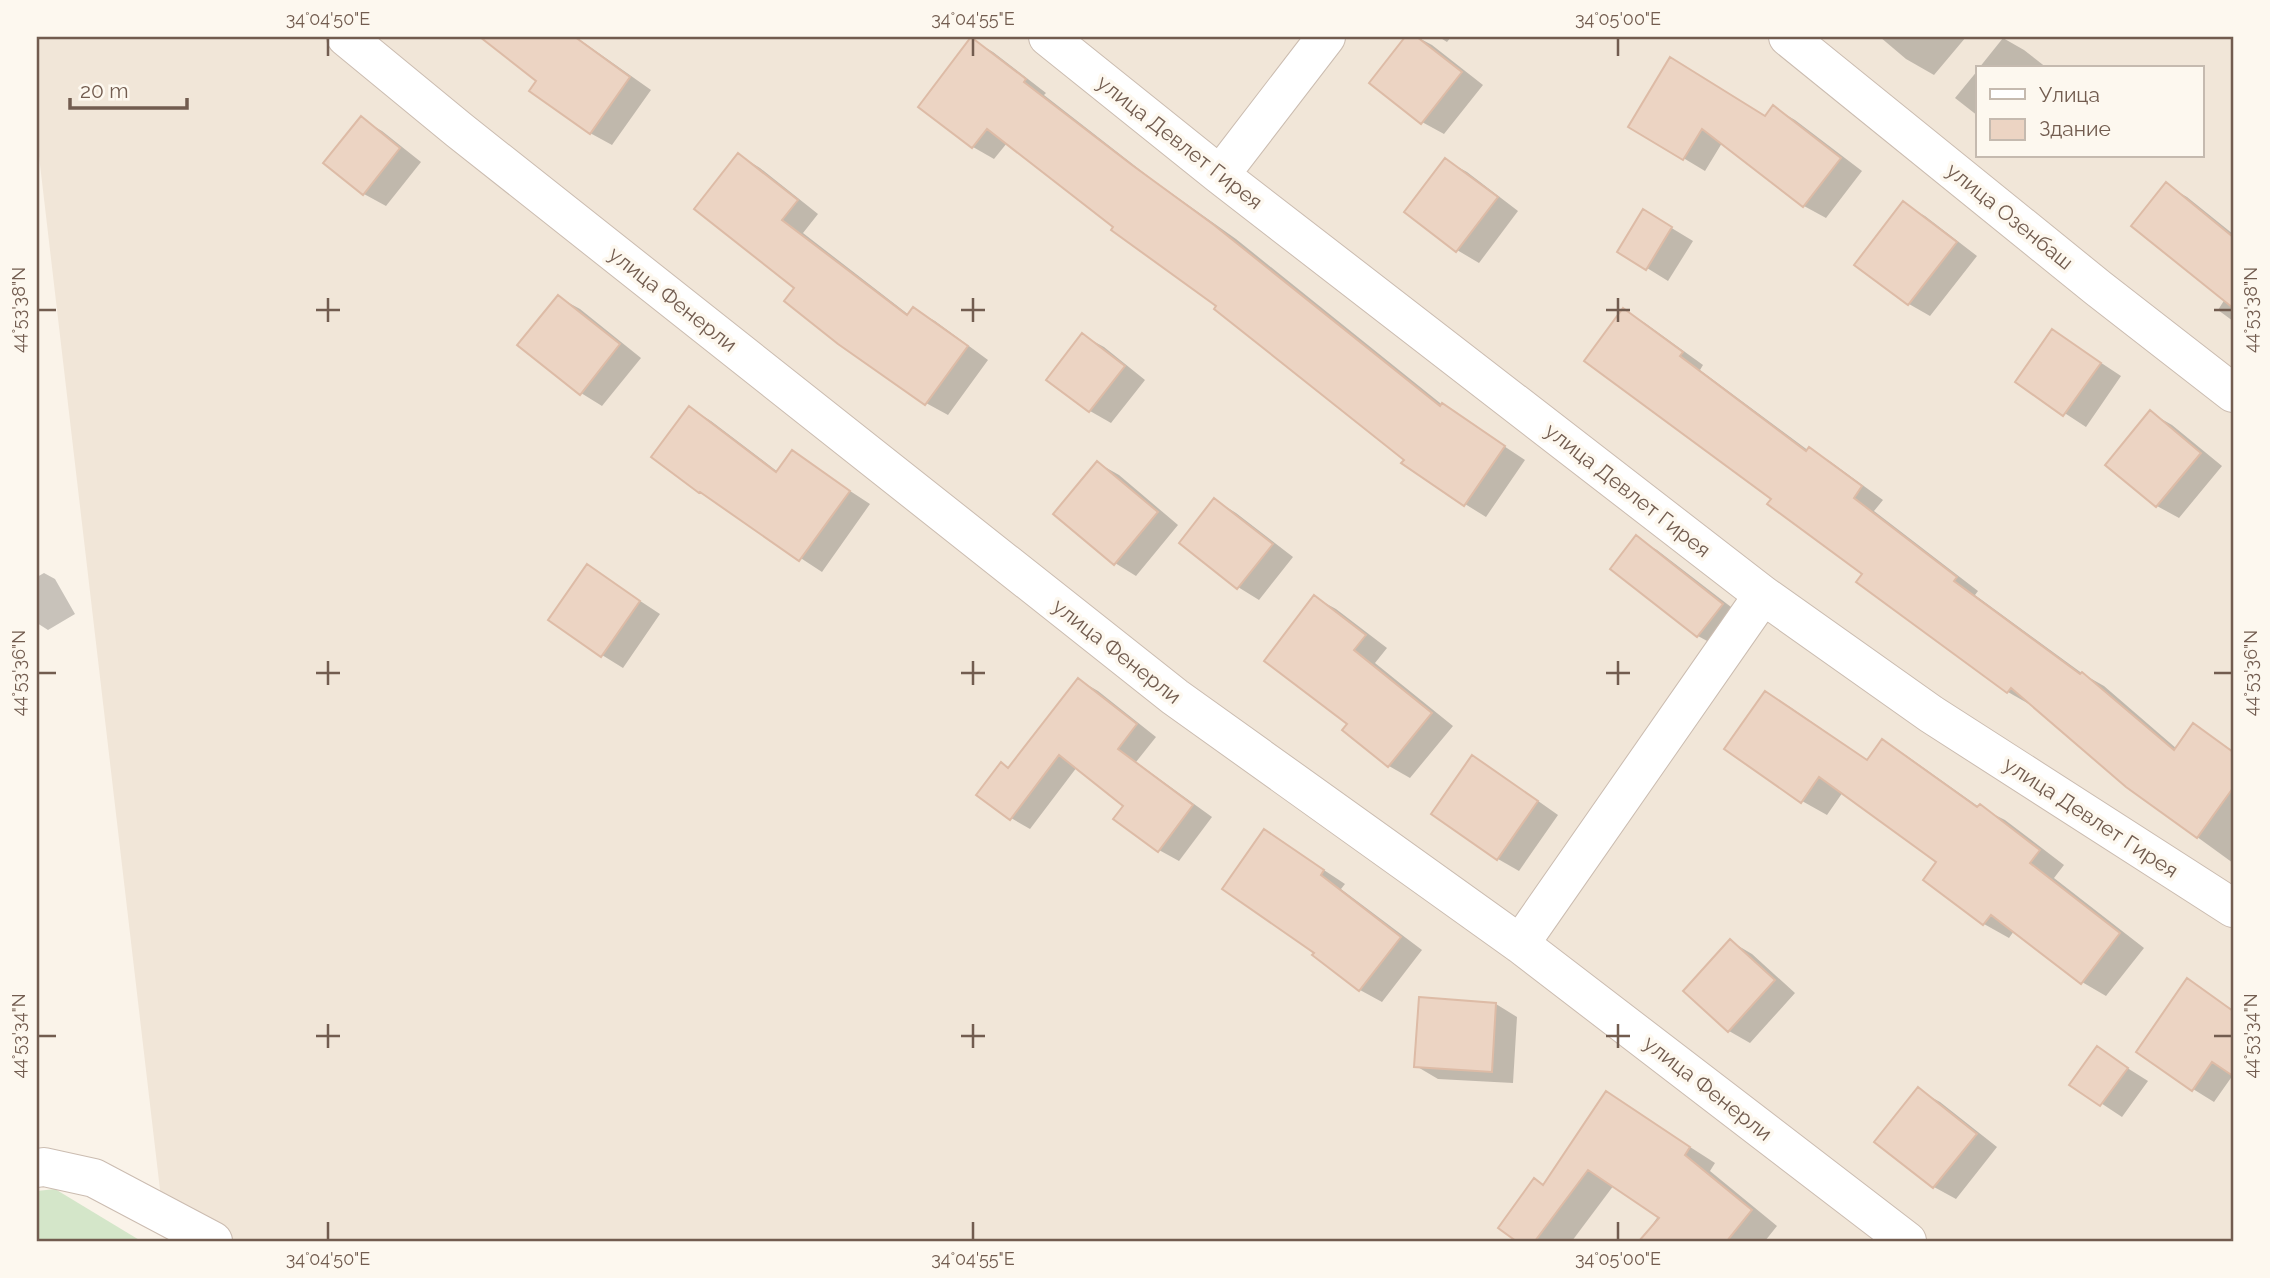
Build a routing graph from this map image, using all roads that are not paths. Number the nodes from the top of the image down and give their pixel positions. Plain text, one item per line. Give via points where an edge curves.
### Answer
1 (346, 37) edge
2 (1048, 37) edge
3 (1326, 37) edge
4 (1788, 37) edge
5 (1220, 175) junction
6 (2233, 393) edge
7 (1763, 595) junction
8 (2233, 908) edge
9 (1520, 944) junction
10 (37, 1168) edge
11 (213, 1241) edge
12 (1907, 1241) edge

1 - 9 street, улица Фенерли via 1175,697
2 - 5 street, улица Девлет Гирея
3 - 5 street
4 - 6 street, улица Озенбаш
5 - 7 street, улица Девлет Гирея
7 - 8 street, улица Девлет Гирея via 1931,714
7 - 9 street
9 - 12 street, улица Фенерли
10 - 11 street via 94,1178

